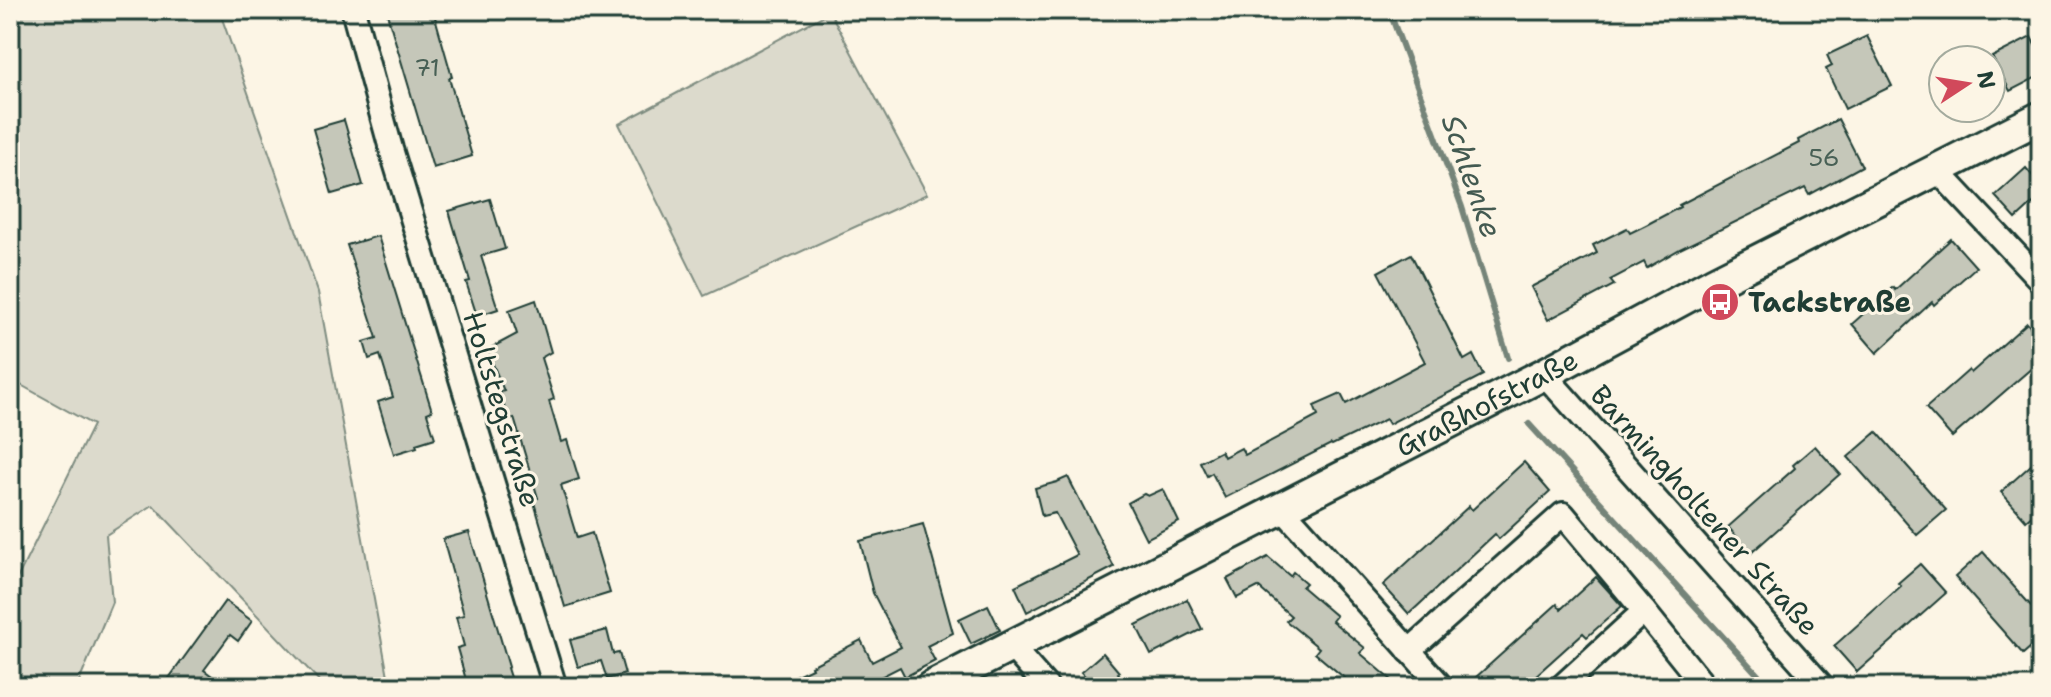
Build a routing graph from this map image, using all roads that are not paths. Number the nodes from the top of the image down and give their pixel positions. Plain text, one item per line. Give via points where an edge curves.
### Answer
1 (353, 10) edge
2 (2041, 117) edge
3 (1937, 170) junction
4 (2041, 281) edge
5 (1544, 374) junction
6 (1281, 507) junction
7 (1644, 611) junction
8 (1011, 646) junction
9 (1409, 651) junction
10 (555, 687) edge
11 (931, 687) edge
12 (1047, 687) edge
13 (1442, 687) edge
14 (1561, 687) edge
15 (1705, 687) edge
16 (1823, 687) edge

1 - 10 street, Holtstegstraße
2 - 3 street, Graßhofstraße
3 - 4 street
3 - 5 street, Graßhofstraße
5 - 6 street, Graßhofstraße
5 - 16 street, Barmingholtener Straße
6 - 8 street, Graßhofstraße
6 - 9 street
7 - 9 street via 1563,514
7 - 14 street
7 - 15 street
8 - 11 street, Graßhofstraße
8 - 12 street
9 - 13 street

